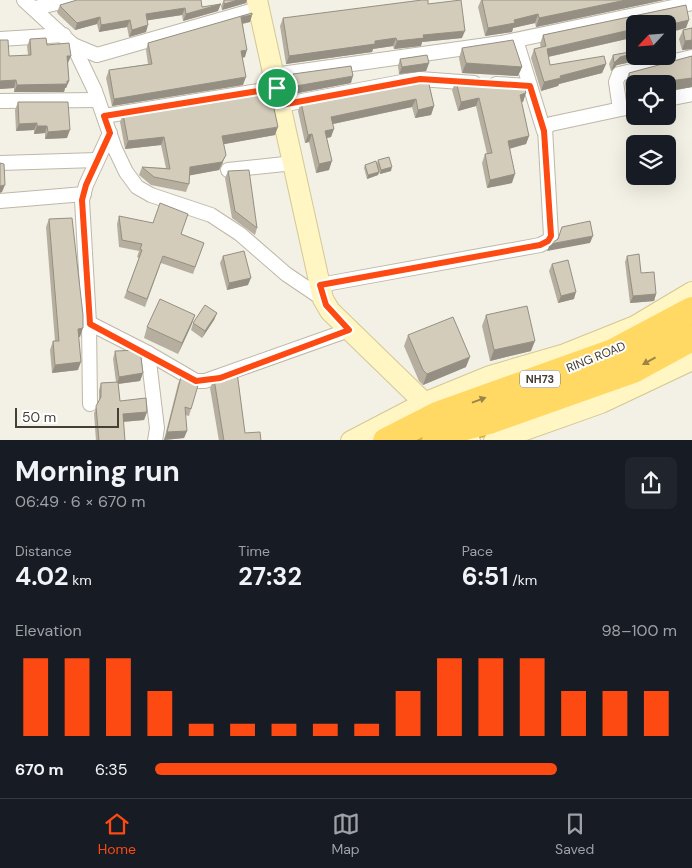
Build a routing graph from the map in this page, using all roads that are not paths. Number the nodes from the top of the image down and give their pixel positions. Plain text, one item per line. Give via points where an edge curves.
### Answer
1 (71, 0) edge
2 (692, 2) edge
3 (29, 4) edge
4 (257, 4) edge
5 (64, 35) junction
6 (0, 39) edge
7 (516, 40) junction
8 (73, 45) junction
9 (692, 57) edge
10 (530, 86) junction
11 (278, 89) junction
12 (692, 94) edge
13 (676, 97) edge
14 (98, 100) junction
15 (0, 101) edge
16 (626, 108) edge
17 (620, 109) junction
18 (104, 116) junction
19 (544, 131) junction
20 (110, 133) junction
21 (97, 160) junction
22 (0, 163) edge
23 (294, 163) junction
24 (228, 170) edge
25 (84, 194) junction
26 (0, 201) edge
27 (321, 292) junction
28 (692, 292) edge
29 (692, 310) edge
30 (90, 324) junction
31 (349, 330) junction
32 (692, 338) edge
33 (148, 353) junction
34 (692, 360) edge
35 (90, 404) dead end
36 (445, 426) edge
37 (156, 440) edge
38 (351, 440) edge
39 (386, 440) edge
40 (494, 440) edge

1 - 3 street
2 - 7 street
3 - 5 street
4 - 8 street via 97,55
4 - 11 street
5 - 6 street
5 - 8 street
7 - 10 street
7 - 11 street
8 - 14 street
9 - 17 street via 619,74 616,82
10 - 11 street via 420,79
10 - 19 street
11 - 18 street
11 - 23 street
12 - 13 street
14 - 15 street
14 - 18 street
16 - 17 street
17 - 19 street via 551,124
18 - 20 street
19 - 27 street via 551,236 548,241
20 - 21 street
20 - 27 street via 126,172 137,187 151,195 211,215 240,234 286,274
21 - 22 street
21 - 25 street
23 - 24 street
23 - 27 street
25 - 26 street
25 - 30 street via 81,213
27 - 31 street via 330,311
28 - 36 street via 635,326 565,354 490,376
36 -> 29 highway, RING ROAD / NH73 via 613,352
30 - 33 street
30 - 35 street
31 - 33 street via 205,381 196,381
31 - 36 street
32 -> 36 highway, RING ROAD / NH73 via 632,370 489,421
33 - 37 street
34 - 40 street via 601,403
36 - 38 street
36 - 39 highway, RING ROAD / NH73

